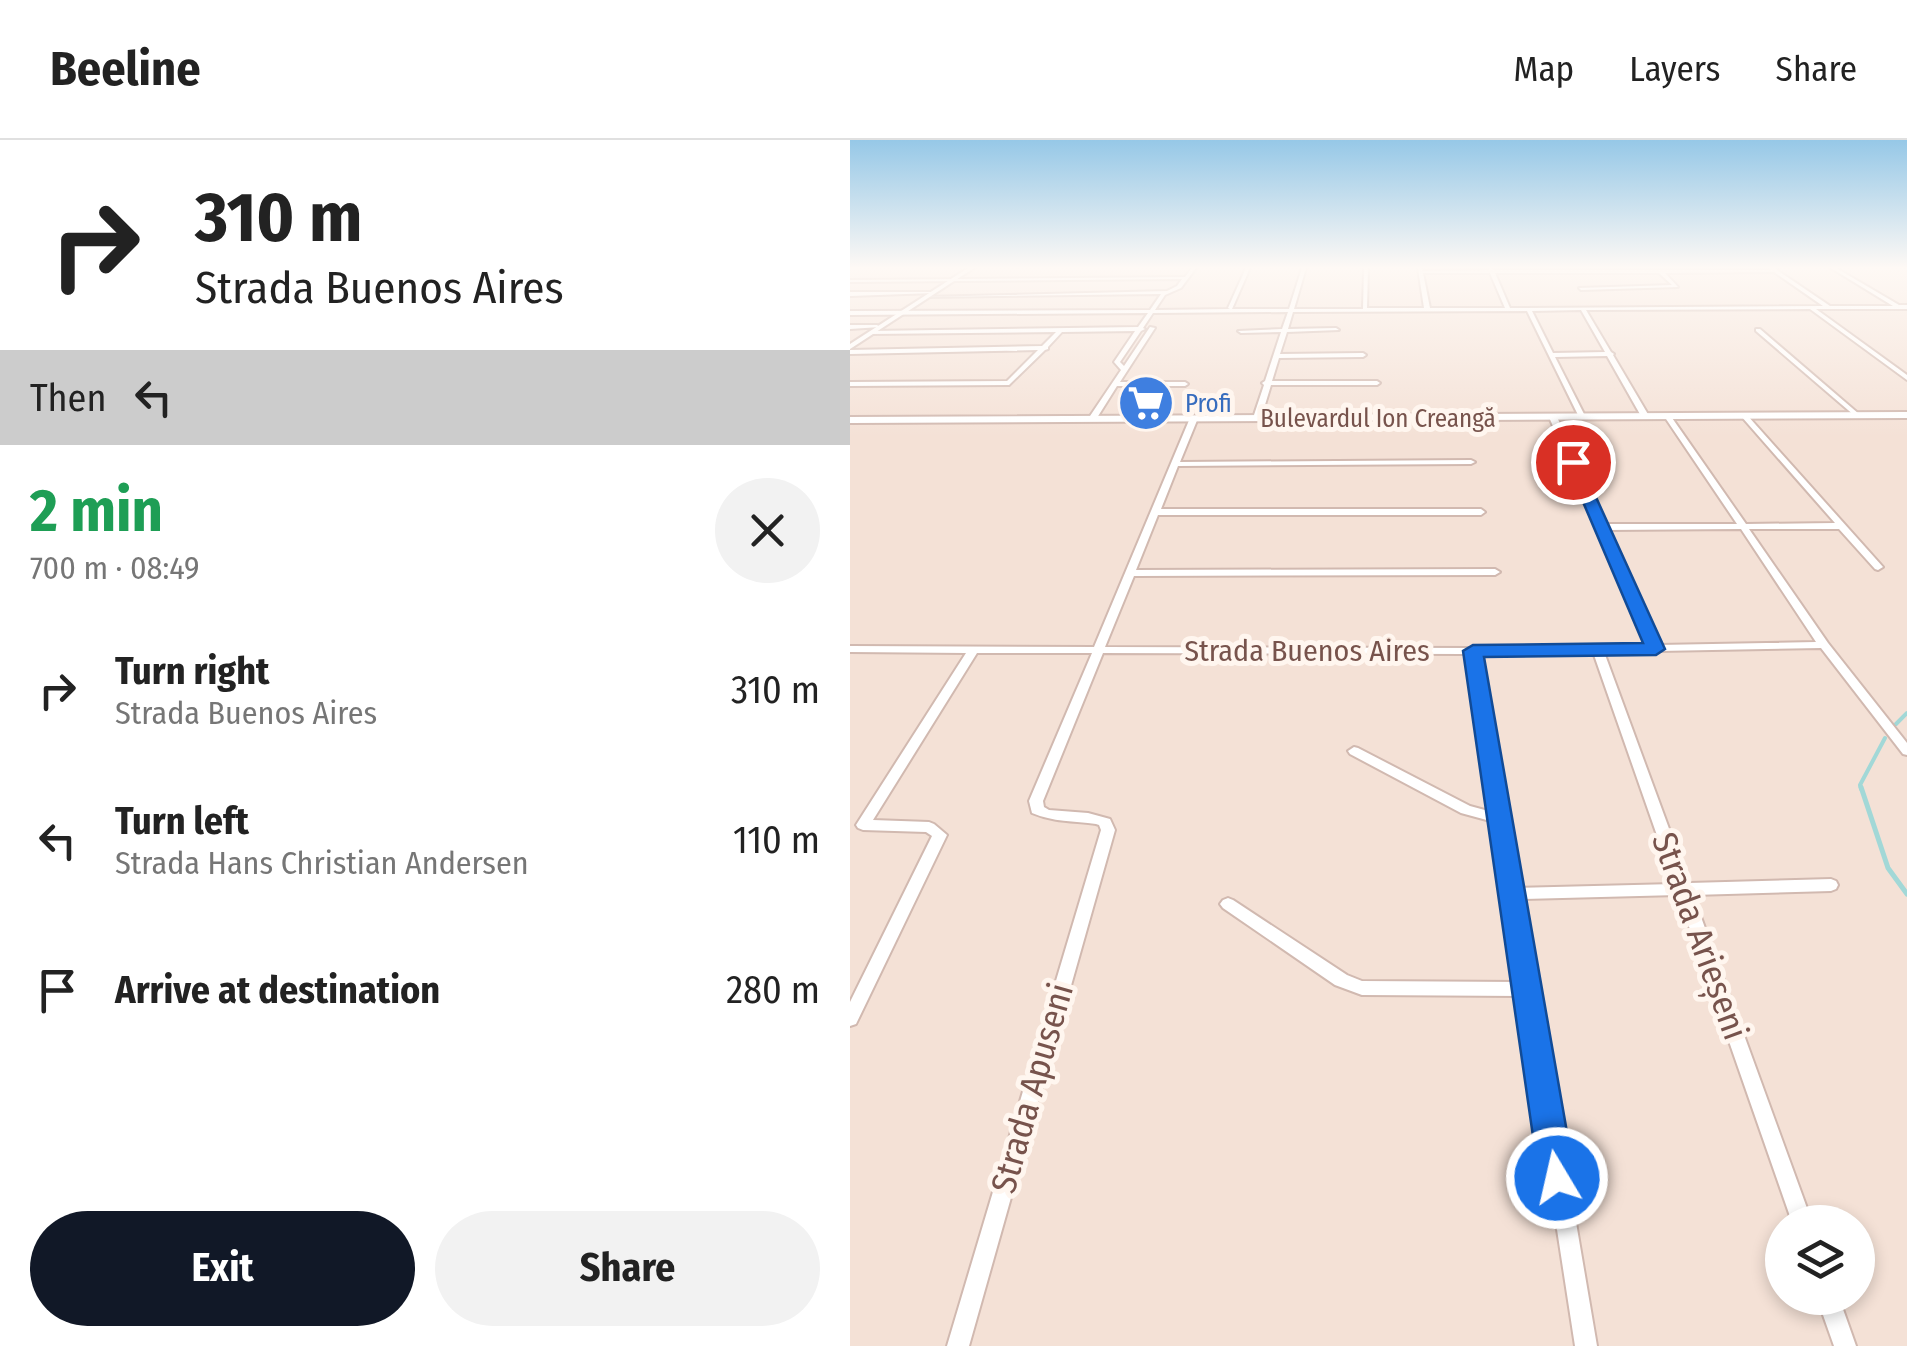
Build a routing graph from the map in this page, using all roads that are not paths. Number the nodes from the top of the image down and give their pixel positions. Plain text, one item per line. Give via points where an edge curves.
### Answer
1 (885, 324) edge
2 (1147, 324) edge
3 (1149, 324) edge
4 (1285, 324) edge
5 (1536, 324) edge
6 (1592, 324) edge
7 (1834, 324) edge
8 (850, 327) edge
9 (881, 327) junction
10 (1061, 330) junction
11 (1144, 330) junction
12 (1241, 330) dead end
13 (1283, 330) junction
14 (1336, 330) dead end
15 (1758, 330) dead end
16 (871, 333) junction
17 (1046, 348) junction
18 (850, 349) edge
19 (1551, 354) junction
20 (1611, 354) junction
21 (1363, 355) dead end
22 (1275, 356) junction
23 (1907, 378) edge
24 (1266, 383) junction
25 (1377, 383) dead end
26 (850, 384) edge
27 (1116, 384) junction
28 (1185, 384) dead end
29 (1907, 415) edge
30 (1554, 416) junction
31 (1581, 416) junction
32 (1645, 416) junction
33 (1668, 416) junction
34 (1744, 416) junction
35 (1856, 416) junction
36 (1194, 418) junction
37 (1257, 418) junction
38 (1092, 419) junction
39 (850, 420) edge
40 (1471, 462) dead end
41 (1174, 464) junction
42 (1154, 512) junction
43 (1480, 512) dead end
44 (1745, 526) junction
45 (1842, 526) junction
46 (1601, 527) junction
47 (1878, 567) dead end
48 (1495, 572) dead end
49 (1131, 573) junction
50 (1824, 645) junction
51 (850, 649) edge
52 (1656, 649) junction
53 (972, 650) junction
54 (1598, 650) junction
55 (1100, 651) junction
56 (1473, 651) junction
57 (1354, 751) dead end
58 (1907, 751) edge
59 (1500, 820) junction
60 (1832, 885) dead end
61 (1684, 892) junction
62 (1513, 894) junction
63 (1228, 904) dead end
64 (1529, 989) junction
65 (850, 1019) edge
66 (1796, 1205) edge
67 (1834, 1315) edge
68 (958, 1346) edge
69 (1586, 1346) edge
70 (1845, 1346) edge

1 - 9 street
2 - 11 street
3 - 11 street
4 - 13 street
5 - 19 street
6 - 20 street
7 - 23 street
8 - 9 street
9 - 16 street
10 - 11 street
10 - 16 street
10 - 17 street
11 - 27 street
12 - 13 street
13 - 14 street
13 - 22 street
15 - 35 street
16 - 18 street
17 - 18 street
17 - 26 street via 1008,383
19 - 20 street
19 - 31 street
20 - 32 street
21 - 22 street
22 - 24 street
24 - 25 street
24 - 37 street
27 - 28 street
27 - 38 street
29 - 35 street, Bulevardul Ion Creangă
30 - 31 street, Bulevardul Ion Creangă
30 - 37 street, Bulevardul Ion Creangă
30 - 46 street
31 - 32 street, Bulevardul Ion Creangă
32 - 33 street, Bulevardul Ion Creangă
33 - 34 street, Bulevardul Ion Creangă
33 - 44 street
34 - 35 street, Bulevardul Ion Creangă
34 - 45 street
36 - 37 street, Bulevardul Ion Creangă
36 - 38 street, Bulevardul Ion Creangă
36 - 41 street
38 - 39 street, Bulevardul Ion Creangă
40 - 41 street
41 - 42 street
42 - 43 street
42 - 49 street
44 - 45 street
44 - 46 street
44 - 50 street
45 - 47 street
46 - 52 street
48 - 49 street
49 - 55 street
50 - 52 street, Strada Buenos Aires
50 - 58 street
51 - 53 street, Strada Buenos Aires
52 - 54 street, Strada Buenos Aires
53 - 55 street, Strada Buenos Aires
53 - 65 street via 863,825 929,826 940,834
54 - 56 street, Strada Buenos Aires
54 - 61 street, Strada Arieșeni
55 - 56 street, Strada Buenos Aires
55 - 68 street, Strada Apuseni via 1036,801 1046,815 1096,818 1108,830
56 - 59 street
57 - 59 street via 1466,810
59 - 62 street
60 - 61 street
61 - 62 street
61 - 66 street, Strada Arieșeni
62 - 64 street
63 - 64 street via 1362,988
64 - 69 street
67 - 70 street

